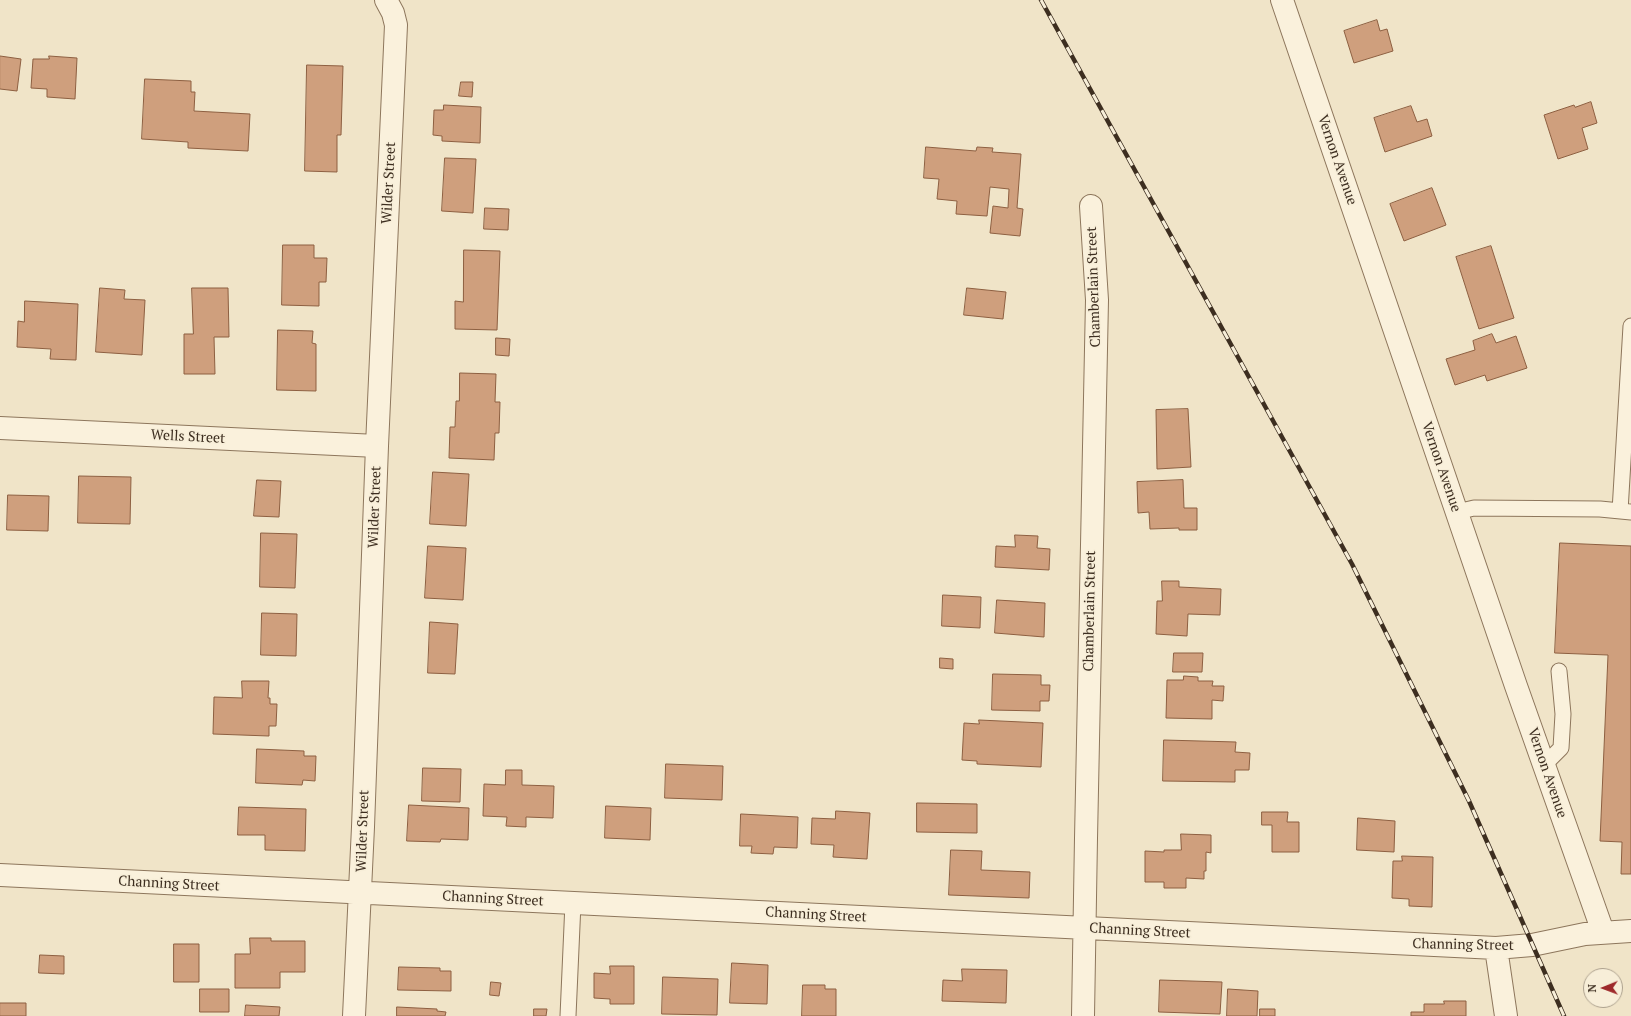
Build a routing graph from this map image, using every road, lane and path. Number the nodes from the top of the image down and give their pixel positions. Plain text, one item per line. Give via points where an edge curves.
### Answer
1 (386, 0) edge
2 (1282, 0) edge
3 (1091, 206) dead end
4 (1631, 326) edge
5 (0, 428) edge
6 (377, 446) junction
7 (1626, 511) edge
8 (1457, 512) junction
9 (1559, 671) dead end
10 (1544, 765) junction
11 (0, 875) edge
12 (360, 893) junction
13 (573, 903) junction
14 (1085, 928) junction
15 (1631, 931) edge
16 (1603, 932) junction
17 (1496, 948) junction
18 (354, 1016) edge
19 (568, 1016) edge
20 (1083, 1016) edge
21 (1506, 1016) edge

1 - 6 street, Wilder Street via 396,25
2 - 8 street, Vernon Avenue
3 - 14 street, Chamberlain Street via 1097,300
4 - 7 lane
5 - 6 street, Wells Street
6 - 12 street, Wilder Street
7 - 8 lane via 1474,508
8 - 10 street, Vernon Avenue
9 - 10 lane via 1563,714 1561,748
10 - 16 street, Vernon Avenue
11 - 12 street, Channing Street
12 - 13 street, Channing Street
12 - 18 street, Wilder Street
13 - 14 street, Channing Street
13 - 19 lane
14 - 17 street, Channing Street
14 - 20 street, Chamberlain Street
15 - 16 street, Channing Street
16 - 17 street, Channing Street via 1532,945
17 - 21 street

